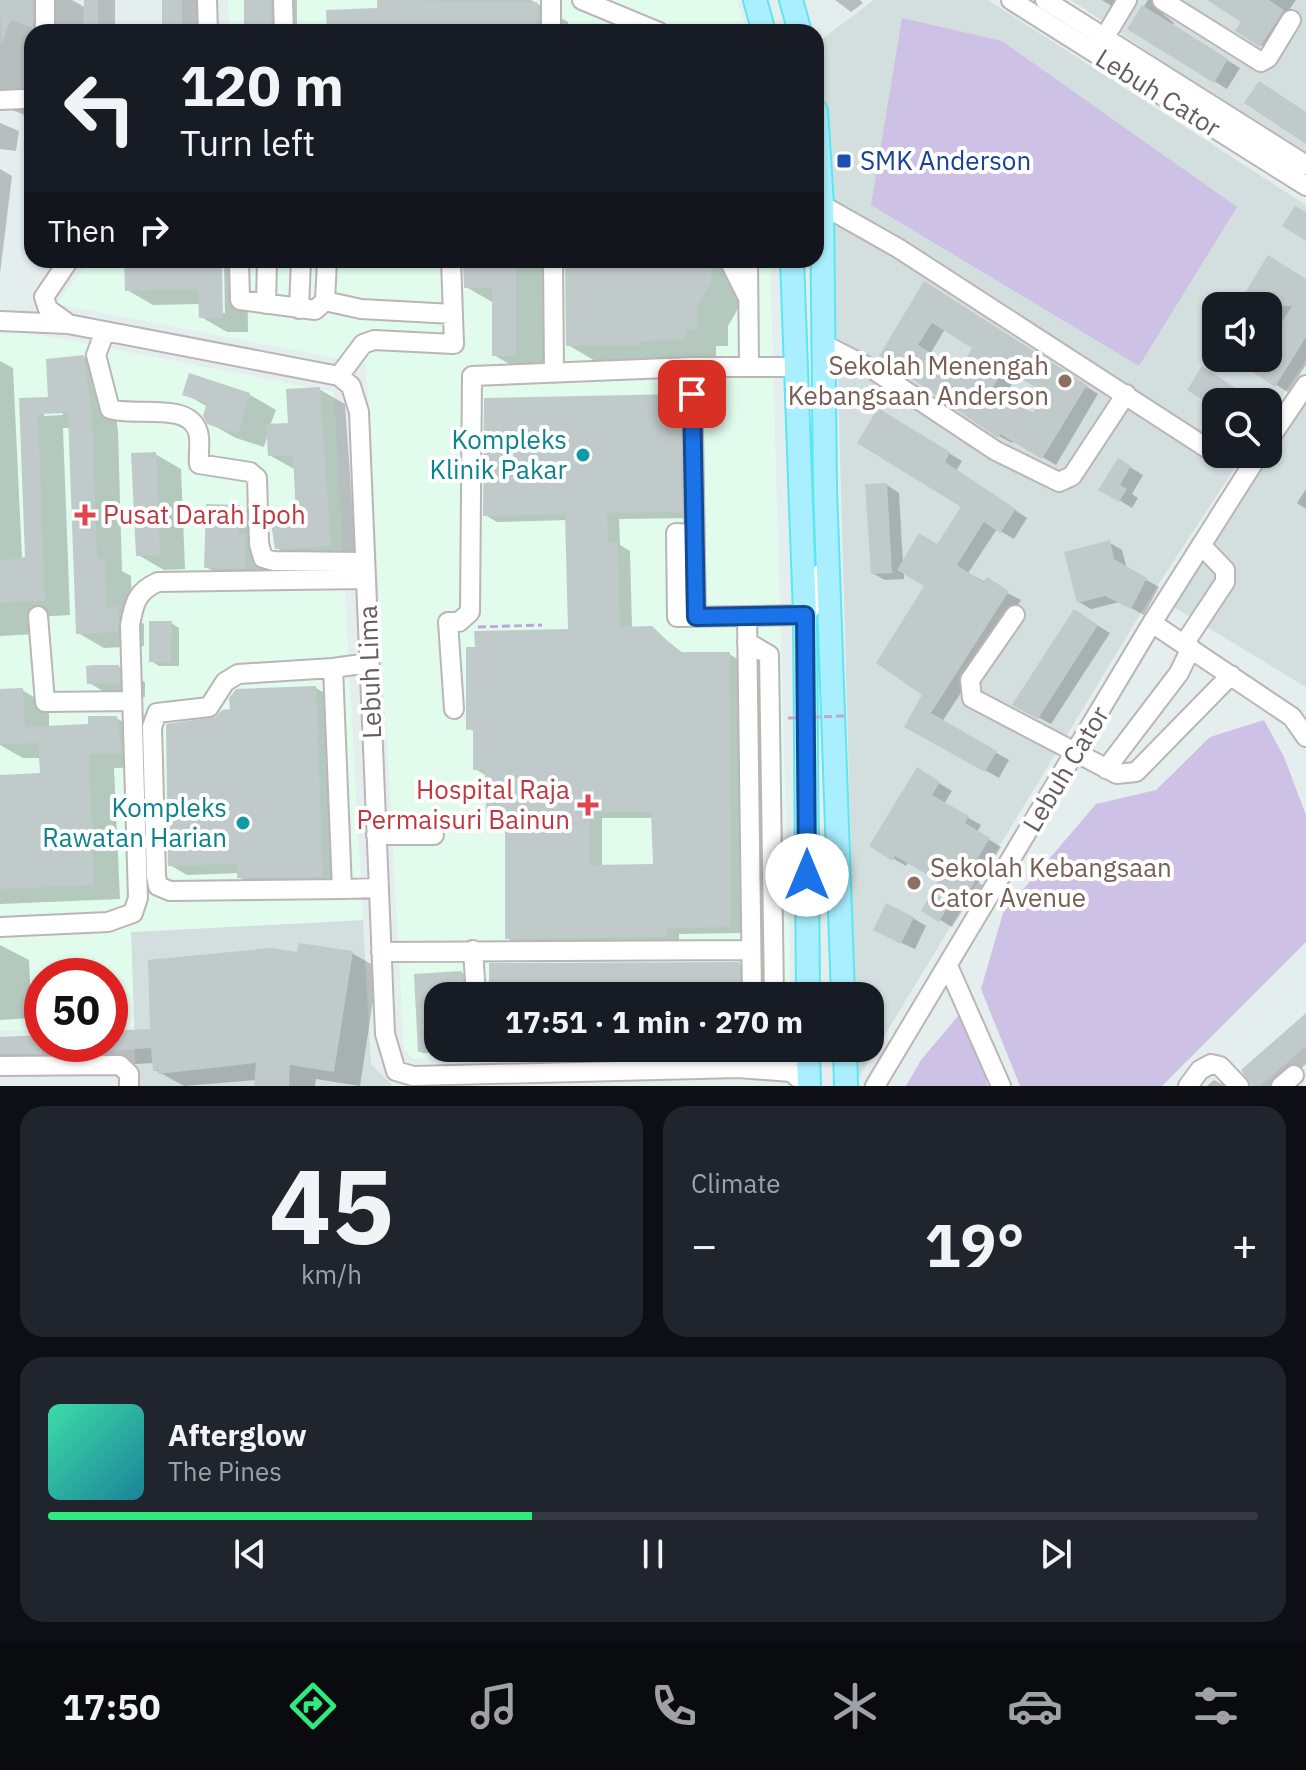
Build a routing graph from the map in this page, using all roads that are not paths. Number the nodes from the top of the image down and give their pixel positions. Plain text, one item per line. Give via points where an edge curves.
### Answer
1 (45, 0) edge
2 (207, 0) edge
3 (283, 0) edge
4 (551, 0) edge
5 (582, 0) edge
6 (755, 0) edge
7 (791, 0) edge
8 (1011, 0) edge
9 (1045, 0) edge
10 (1127, 0) edge
11 (1162, 0) edge
12 (1291, 20) dead end
13 (45, 24) edge
14 (208, 24) edge
15 (284, 24) edge
16 (551, 24) edge
17 (640, 24) edge
18 (762, 24) edge
19 (798, 24) edge
20 (1105, 38) junction
21 (1094, 54) junction
22 (23, 99) dead end
23 (0, 100) edge
24 (1306, 165) edge
25 (1306, 186) edge
26 (824, 206) edge
27 (63, 268) edge
28 (239, 268) edge
29 (267, 268) edge
30 (301, 268) edge
31 (327, 268) edge
32 (451, 268) edge
33 (553, 268) edge
34 (733, 268) edge
35 (748, 268) edge
36 (792, 268) edge
37 (823, 268) edge
38 (46, 292) junction
39 (748, 298) junction
40 (325, 301) junction
41 (266, 304) junction
42 (299, 309) junction
43 (453, 314) junction
44 (5, 320) edge
45 (68, 324) junction
46 (105, 331) junction
47 (825, 345) junction
48 (692, 367) junction
49 (749, 367) junction
50 (796, 367) junction
51 (554, 373) junction
52 (339, 376) junction
53 (1306, 385) edge
54 (1126, 394) junction
55 (1282, 420) edge
56 (1202, 445) edge
57 (1238, 468) edge
58 (1249, 468) edge
59 (1246, 473) junction
60 (825, 488) junction
61 (685, 534) junction
62 (1201, 545) junction
63 (365, 571) junction
64 (805, 615) junction
65 (1015, 615) dead end
66 (38, 616) dead end
67 (747, 616) junction
68 (696, 617) junction
69 (1152, 623) junction
70 (747, 642) junction
71 (1187, 646) junction
72 (369, 663) junction
73 (333, 668) junction
74 (1231, 675) junction
75 (132, 701) junction
76 (454, 709) dead end
77 (1306, 737) edge
78 (1077, 751) junction
79 (1106, 769) junction
80 (376, 835) junction
81 (434, 835) dead end
82 (379, 888) junction
83 (342, 889) junction
84 (0, 927) edge
85 (473, 950) junction
86 (750, 950) junction
87 (381, 952) junction
88 (948, 966) junction
89 (475, 982) edge
90 (751, 982) edge
91 (774, 982) edge
92 (808, 982) edge
93 (843, 982) edge
94 (743, 1062) edge
95 (808, 1062) edge
96 (845, 1062) edge
97 (0, 1066) edge
98 (738, 1068) junction
99 (666, 1077) edge
100 (607, 1078) edge
101 (129, 1086) edge
102 (808, 1086) edge
103 (846, 1086) edge
104 (875, 1086) edge
105 (1001, 1086) edge
106 (1188, 1086) edge
107 (1239, 1086) edge

1 - 13 street
2 - 14 street
3 - 15 street
4 - 16 street
5 - 17 street
6 - 18 main road
7 - 19 main road
8 - 21 street, Lebuh Cator
9 - 20 street, Lebuh Cator
10 - 20 street
11 - 12 street via 1261,62
20 - 21 street
20 - 24 street, Lebuh Cator
21 - 25 street, Lebuh Cator
22 - 23 street
26 - 54 street
27 - 38 street
28 - 41 street via 240,300
29 - 41 street
30 - 42 street
31 - 40 street
32 - 43 street
33 - 51 street
34 - 39 street
35 - 39 street
36 - 50 main road
37 - 47 main road
38 - 44 street
38 - 45 street via 48,309
39 - 49 street
40 - 42 street via 315,310
40 - 43 street via 361,309
41 - 42 street
43 - 52 street via 454,344 374,340 363,344
44 - 45 street
45 - 46 street
46 - 52 street
46 - 63 street via 96,355 110,409 190,419 199,435 199,464 250,472 257,478 263,558
47 - 54 street via 874,370 996,451 1059,482 1072,476
47 - 60 main road
48 - 49 street
48 - 51 street
48 - 61 street
49 - 50 street
50 - 64 main road
51 - 76 street via 472,376 470,612 467,618 448,622
52 - 63 street, Lebuh Lima via 357,399
53 - 55 street
54 - 56 street
57 - 59 street
58 - 59 street, Lebuh Cator
59 - 62 street, Lebuh Cator
60 - 64 street via 819,598
60 - 93 main road
61 - 68 street
61 - 68 street via 677,617
62 - 69 street, Lebuh Cator
62 - 71 street via 1225,570 1225,582
63 - 72 street, Lebuh Lima
63 - 75 street via 158,582 145,587 135,599 130,625
64 - 67 street
64 - 92 main road
65 - 78 street via 970,680 972,698
66 - 75 street via 45,702
67 - 68 street
67 - 70 street
69 - 71 street
69 - 78 street, Lebuh Cator
70 - 86 street
70 - 91 street via 769,655
71 - 74 street
71 - 79 street via 1179,673
72 - 73 street
72 - 80 street, Lebuh Lima
73 - 83 street
73 - 83 street via 238,674 225,682 209,707 157,713 152,727 156,876 158,886 170,891
74 - 77 street via 1292,717
74 - 79 street via 1136,772
75 - 84 street via 138,898 133,913 108,922
78 - 79 street
78 - 88 street, Lebuh Cator
80 - 81 street
80 - 82 street, Lebuh Lima
82 - 83 street
82 - 87 street, Lebuh Lima
85 - 86 street
85 - 87 street
85 - 89 street
86 - 90 street
87 - 100 street, Lebuh Lima via 385,1034 396,1071 413,1076
88 - 104 street, Lebuh Cator
88 - 105 street
94 - 98 street
95 - 102 main road
96 - 103 main road
97 - 101 street via 120,1065 129,1074
98 - 99 street, Lebuh Lima
98 - 102 street, Lebuh Lima via 791,1072
99 - 100 street, Lebuh Lima
106 - 107 street via 1211,1064

